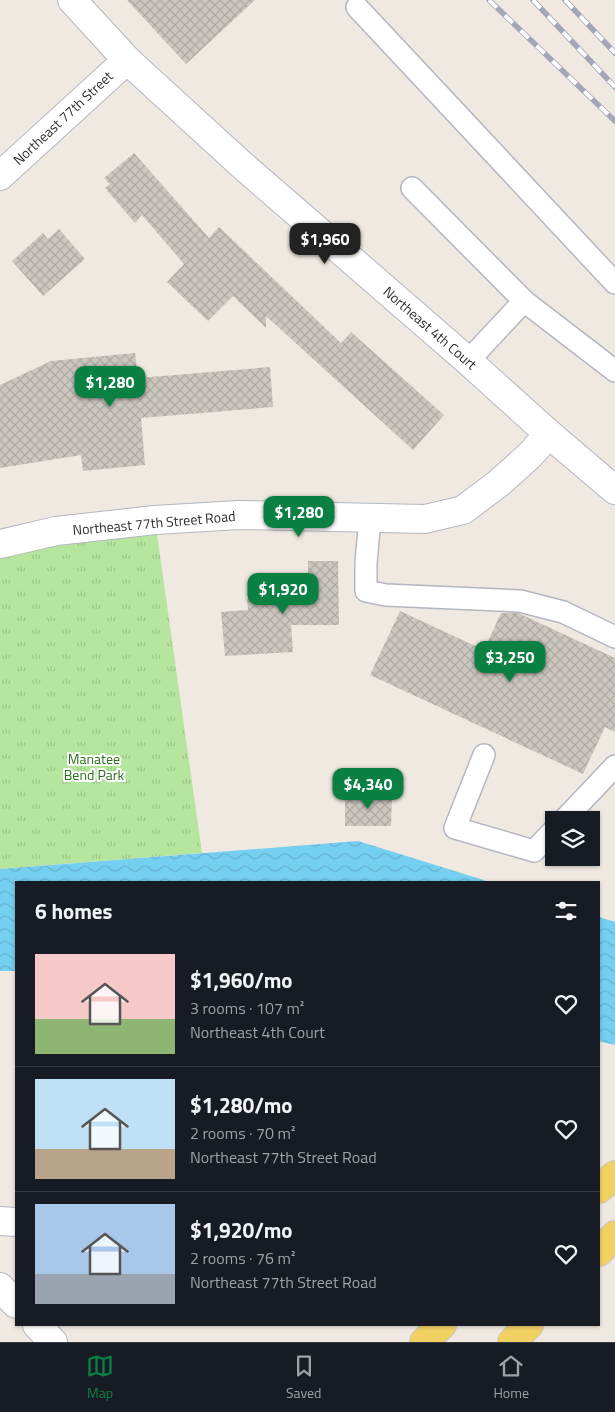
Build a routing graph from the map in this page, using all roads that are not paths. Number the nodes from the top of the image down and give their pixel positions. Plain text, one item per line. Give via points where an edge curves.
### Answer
1 (72, 0) edge
2 (357, 7) dead end
3 (127, 60) junction
4 (0, 176) edge
5 (412, 188) dead end
6 (615, 283) edge
7 (524, 301) junction
8 (468, 361) junction
9 (615, 371) edge
10 (549, 434) junction
11 (615, 490) edge
12 (370, 518) junction
13 (0, 544) edge
14 (615, 637) edge
15 (484, 755) dead end
16 (615, 766) edge
17 (572, 811) edge
18 (545, 839) edge
19 (615, 1176) edge
20 (600, 1188) edge
21 (0, 1222) edge
22 (15, 1222) edge
23 (615, 1235) edge
24 (600, 1251) edge
25 (0, 1287) edge
26 (15, 1303) edge
27 (38, 1326) edge
28 (441, 1326) edge
29 (528, 1326) edge
30 (53, 1342) edge
31 (424, 1342) edge
32 (512, 1342) edge

1 - 3 street, Northeast 4th Court
2 - 6 lane
3 - 4 street, Northeast 77th Street
3 - 8 street, Northeast 4th Court via 242,165
5 - 7 lane
7 - 8 lane
7 - 9 lane
8 - 10 street, Northeast 4th Court
10 - 11 street, Northeast 4th Court
10 - 12 street, Northeast 77th Street Road via 499,483 463,510 425,519
12 - 13 street, Northeast 77th Street Road via 239,515 155,520 56,531
12 - 14 lane via 366,591 386,595 520,602 563,612
15 - 18 lane via 455,828 534,851
16 - 17 lane
19 - 20 main road
21 - 22 street
23 - 24 main road
25 - 26 street
27 - 30 street
28 - 31 main road
29 - 32 main road

